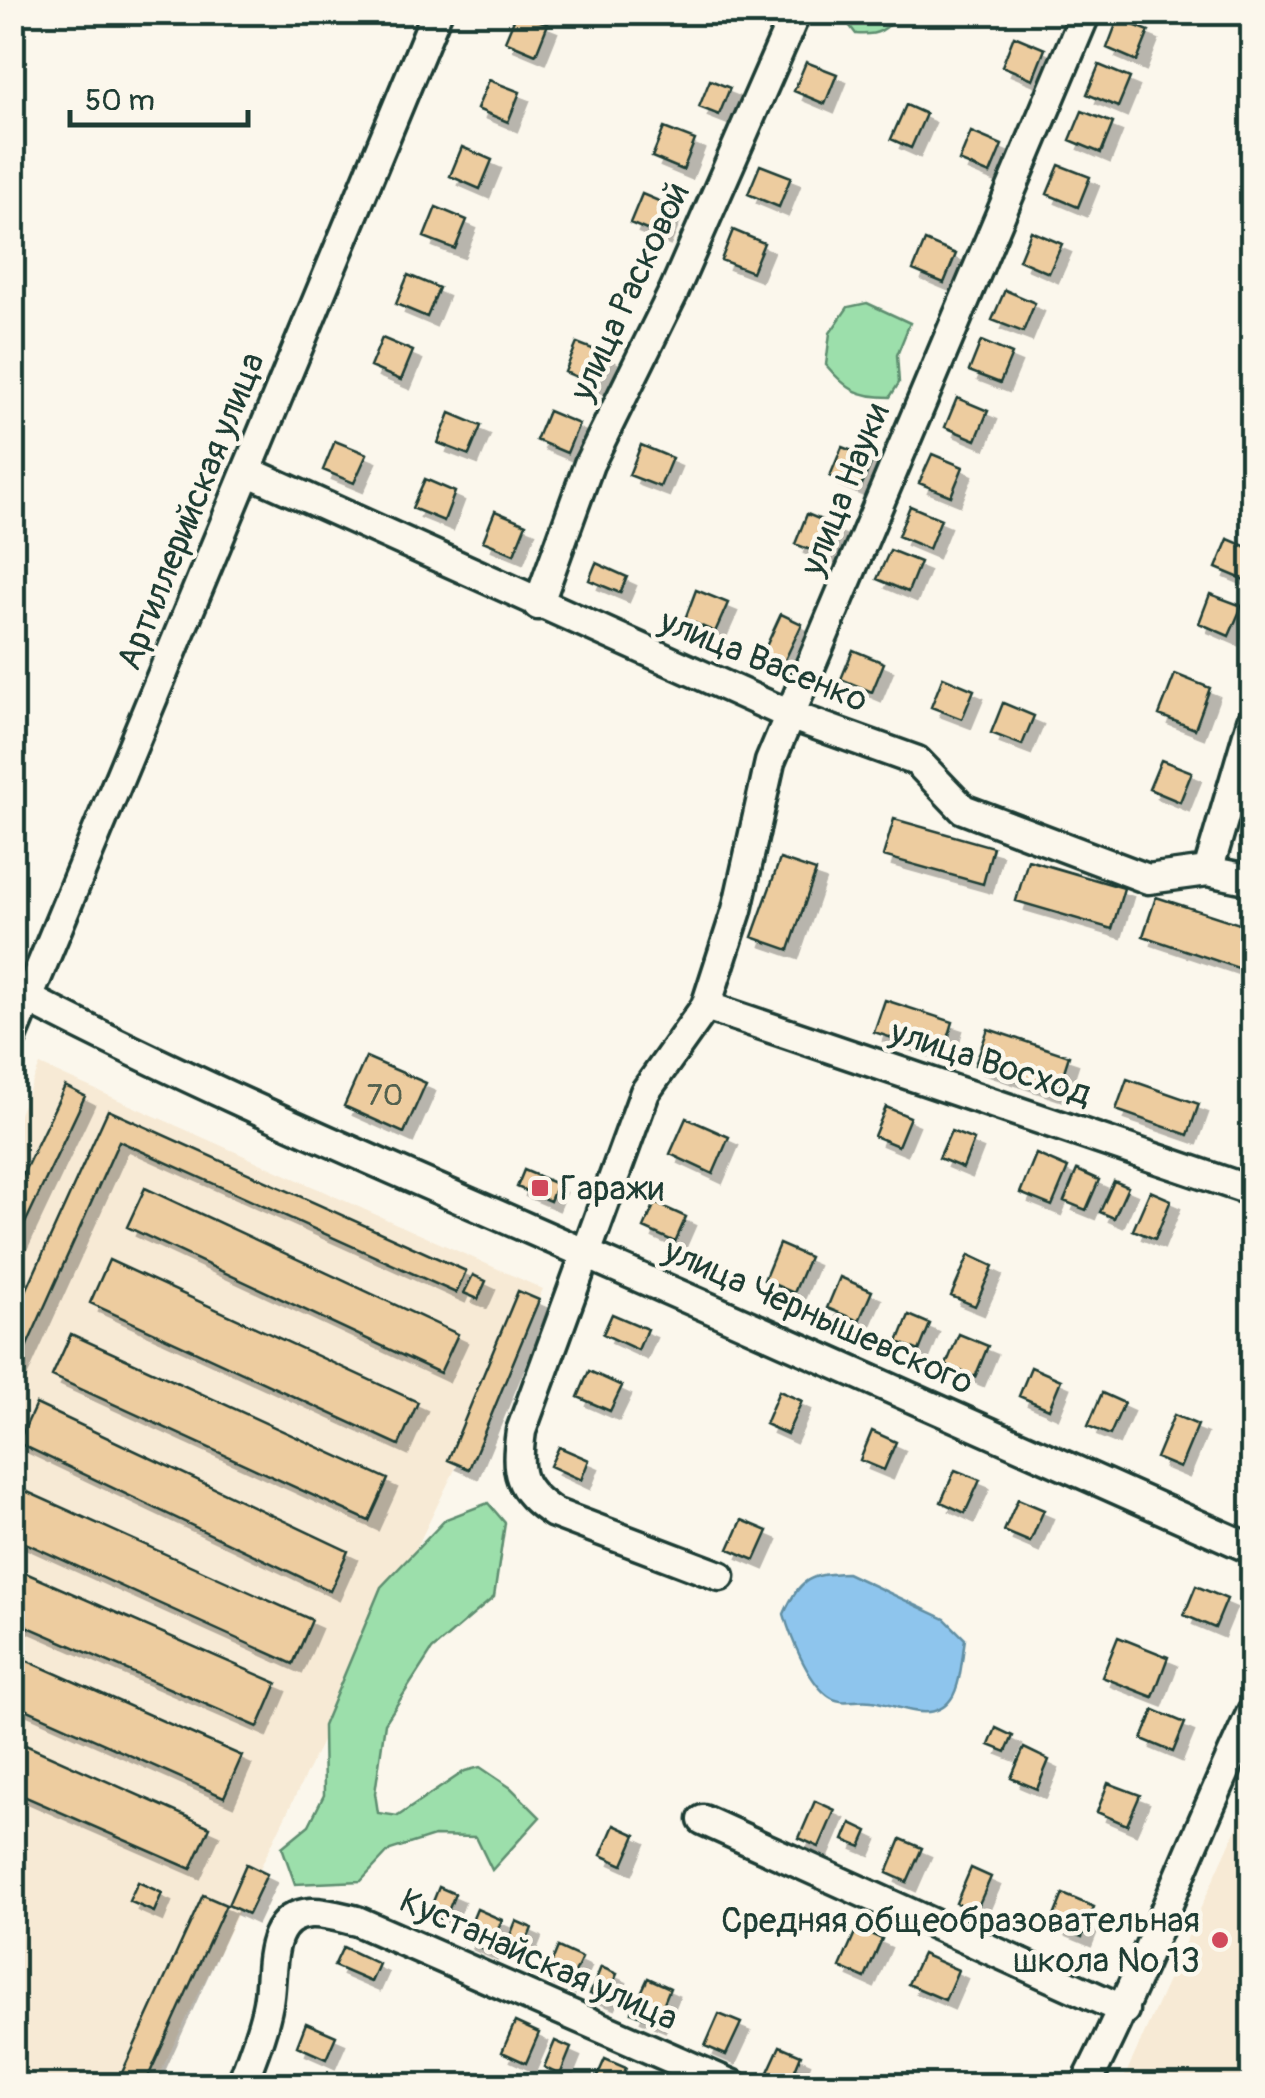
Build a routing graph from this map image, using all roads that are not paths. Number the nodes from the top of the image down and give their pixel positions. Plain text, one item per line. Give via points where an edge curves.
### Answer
1 (436, 12) edge
2 (796, 12) edge
3 (1086, 12) edge
4 (247, 472) junction
5 (538, 605) junction
6 (792, 716) junction
7 (1252, 721) edge
8 (1208, 870) junction
9 (1252, 880) edge
10 (29, 999) junction
11 (706, 1006) junction
12 (12, 1037) edge
13 (1252, 1191) edge
14 (586, 1254) junction
15 (1252, 1549) edge
16 (720, 1576) dead end
17 (1252, 1712) edge
18 (704, 1820) dead end
19 (1124, 2010) junction
20 (241, 2086) edge
21 (734, 2086) edge
22 (1085, 2086) edge

1 - 4 street, Артиллерийская улица
2 - 5 street, улица Расковой via 674,291 589,464
3 - 6 street, улица Науки
4 - 5 street, улица Васенко
4 - 10 street, Артиллерийская улица
5 - 6 street, улица Васенко
6 - 8 street, улица Васенко via 918,761 963,809 1148,879
6 - 11 street, улица Науки via 770,762 737,910
7 - 8 street
8 - 9 street, улица Васенко
10 - 12 street, Артиллерийская улица
10 - 14 street, улица Чернышевского via 262,1113
11 - 13 street, улица Восход
11 - 14 street, улица Науки via 644,1092
14 - 15 street, улица Чернышевского
14 - 16 street, улица Науки via 520,1431 519,1476 532,1498 554,1513
17 - 19 street
18 - 19 street
19 - 22 street
20 - 21 street, Кустанайская улица via 268,2002 272,1949 290,1920 309,1912 357,1921

